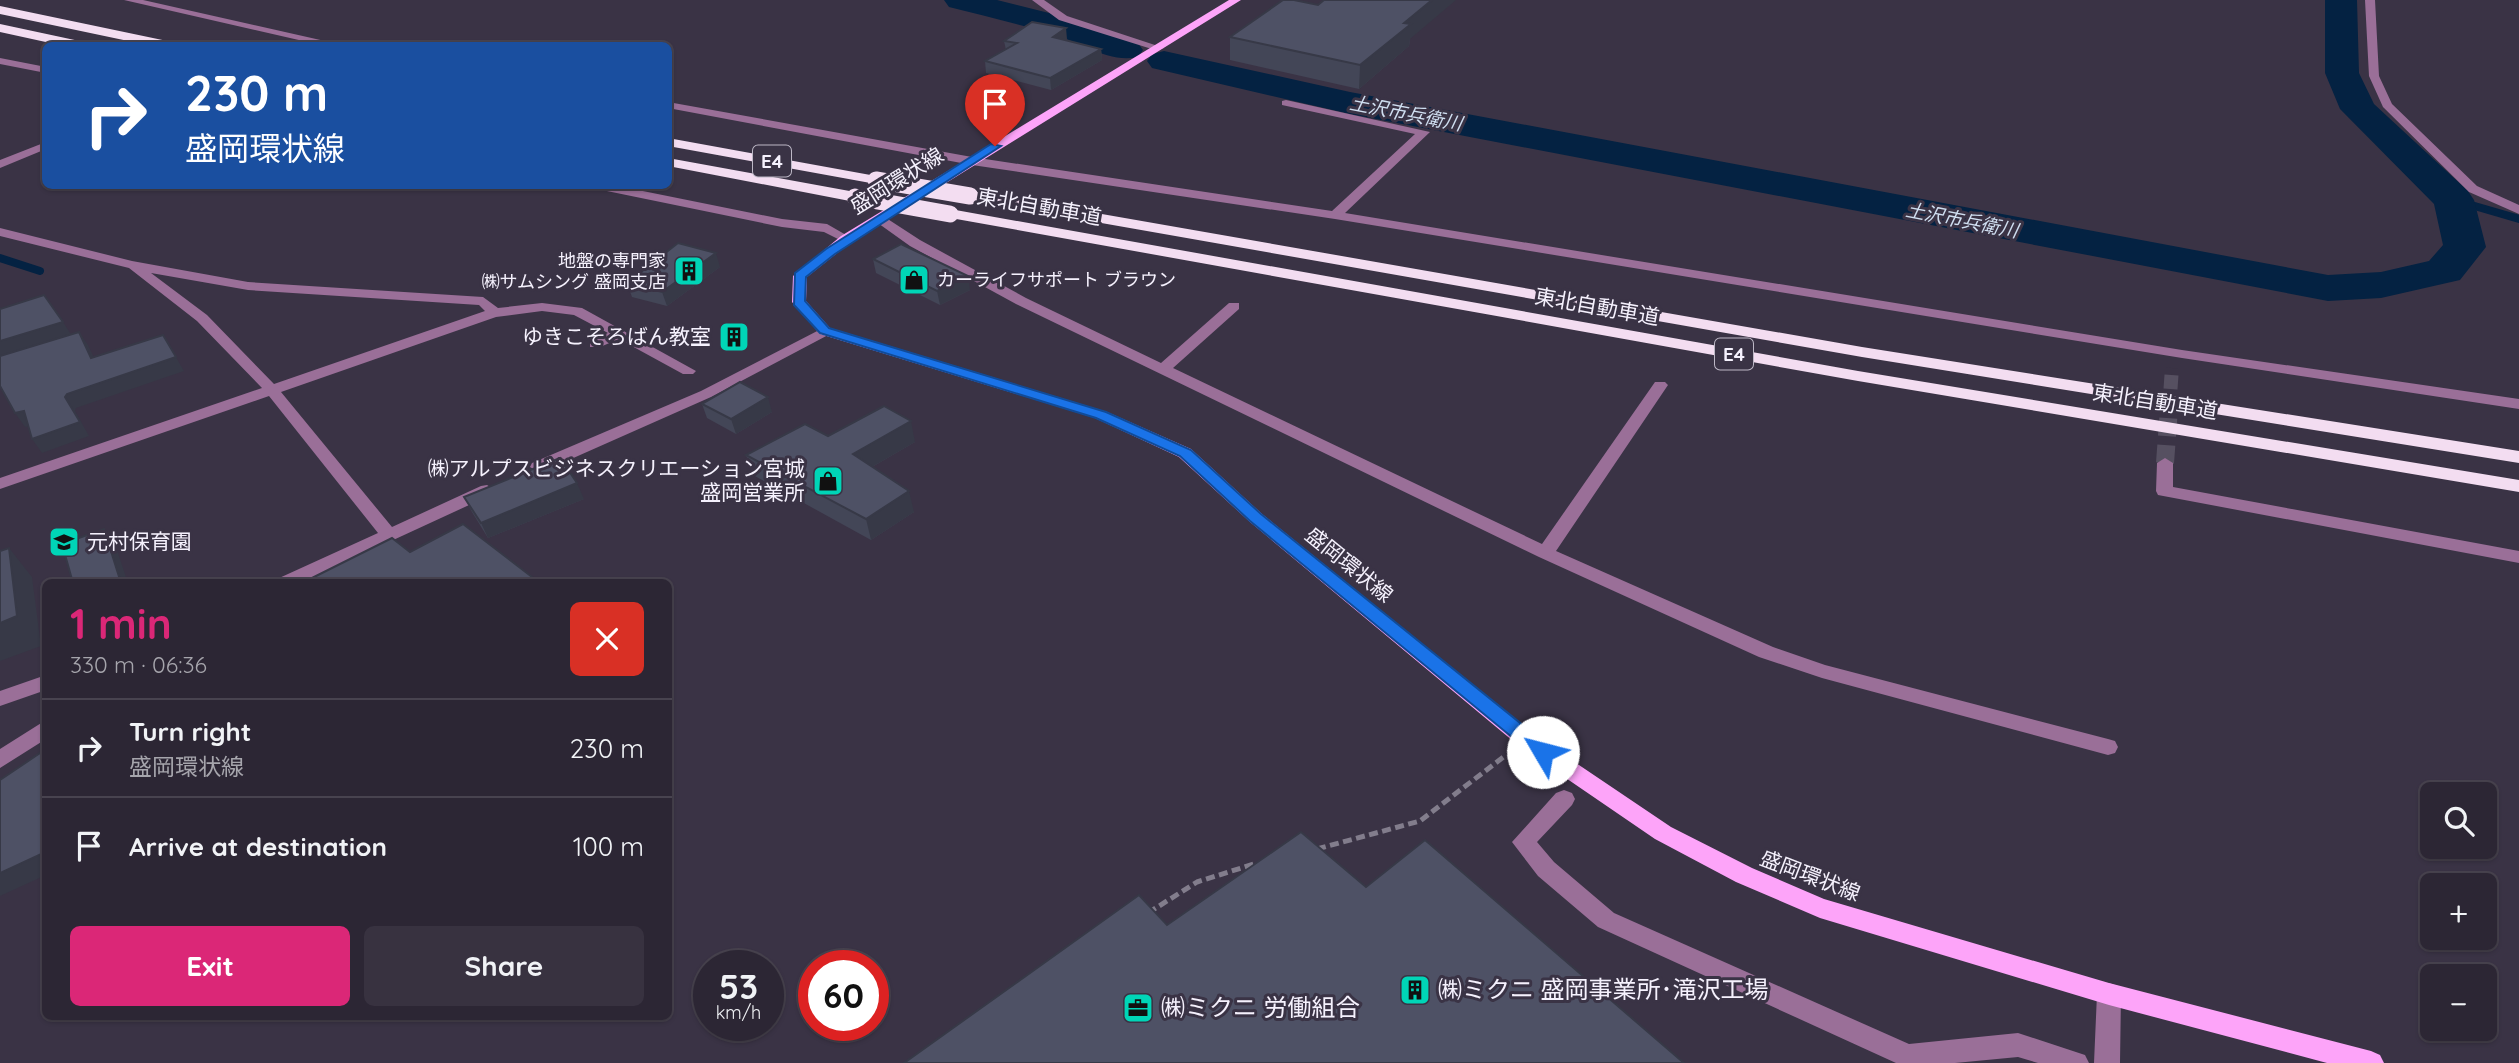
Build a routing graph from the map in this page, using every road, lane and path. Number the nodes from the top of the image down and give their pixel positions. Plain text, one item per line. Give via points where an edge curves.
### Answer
1 (129, 0) edge
2 (1037, 0) edge
3 (1236, 0) edge
4 (2370, 0) edge
5 (0, 10) edge
6 (0, 28) edge
7 (295, 37) junction
8 (65, 42) edge
9 (153, 42) edge
10 (284, 42) edge
11 (321, 42) edge
12 (1159, 48) junction
13 (0, 61) edge
14 (42, 69) edge
15 (1286, 103) dead end
16 (672, 106) edge
17 (672, 143) edge
18 (42, 147) edge
19 (972, 160) junction
20 (672, 163) edge
21 (0, 164) edge
22 (617, 189) edge
23 (2519, 209) edge
24 (1335, 215) junction
25 (880, 218) junction
26 (0, 232) edge
27 (846, 239) junction
28 (132, 265) junction
29 (1234, 306) dead end
30 (494, 313) junction
31 (825, 331) junction
32 (619, 334) junction
33 (595, 344) dead end
34 (2182, 354) junction
35 (2172, 368) tunnel mouth
36 (1163, 369) junction
37 (688, 371) dead end
38 (1660, 385) dead end
39 (270, 388) junction
40 (2519, 404) edge
41 (2519, 457) edge
42 (2165, 463) tunnel mouth
43 (0, 484) edge
44 (2519, 486) edge
45 (389, 535) junction
46 (1545, 553) junction
47 (2519, 557) edge
48 (292, 579) edge
49 (42, 683) edge
50 (0, 699) edge
51 (42, 731) edge
52 (1526, 740) junction
53 (2108, 747) dead end
54 (0, 760) edge
55 (1564, 799) dead end
56 (1304, 852) edge
57 (1265, 862) edge
58 (1146, 915) edge
59 (2109, 994) junction
60 (2076, 1063) edge
61 (2107, 1063) edge
62 (2371, 1063) edge

1 - 7 street
2 - 12 street via 1063,18
3 - 12 main road, 盛岡環状線
4 - 23 street via 2374,76 2387,105 2473,189
5 - 9 highway
6 - 8 highway
7 - 10 street
7 - 11 street
12 - 19 main road, 盛岡環状線
13 - 14 street
15 - 24 street via 1424,132
16 - 19 street
17 - 41 highway, 東北自動車道 / E4, bridge via 1862,352
18 - 21 street
19 - 24 street
19 - 25 main road, 盛岡環状線
20 - 44 highway, 東北自動車道 / E4, bridge via 1858,376
22 - 27 street via 827,228
24 - 34 street
25 - 27 main road, 盛岡環状線
25 - 36 street via 968,274
26 - 28 street
27 - 31 main road, 盛岡環状線 via 800,276 799,302
28 - 30 street via 248,286 483,300
28 - 39 street via 202,318
29 - 36 street
30 - 32 street via 542,307 577,312
30 - 39 street
31 - 45 street via 706,394
31 - 52 main road, 盛岡環状線 via 1101,415 1185,453 1256,518
32 - 33 street
32 - 37 street
34 - 35 street
34 - 40 street
36 - 46 street
38 - 46 street
39 - 43 street
39 - 45 street
42 - 47 street via 2164,491
45 - 48 street
46 - 53 street via 1766,652
49 - 50 street
51 - 54 street
52 - 56 path via 1420,821
52 - 59 main road, 盛岡環状線 via 1663,833 1744,875 1821,908
55 - 60 street via 1523,842 1546,869 1606,920 1908,1056 2018,1045
57 - 58 path via 1198,883
59 - 61 street
59 - 62 main road, 盛岡環状線

